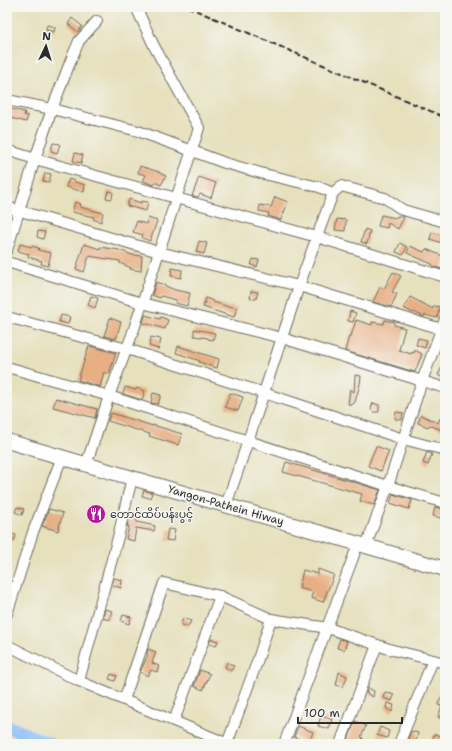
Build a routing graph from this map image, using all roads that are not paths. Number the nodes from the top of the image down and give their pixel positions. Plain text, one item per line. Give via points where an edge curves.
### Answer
1 (136, 7) edge
2 (97, 20) dead end
3 (7, 100) edge
4 (52, 109) junction
5 (7, 150) edge
6 (192, 151) junction
7 (35, 159) junction
8 (333, 193) junction
9 (176, 198) junction
10 (7, 207) edge
11 (19, 211) junction
12 (445, 222) edge
13 (317, 237) junction
14 (7, 250) edge
15 (159, 252) junction
16 (7, 262) edge
17 (445, 277) edge
18 (299, 286) junction
19 (142, 303) junction
20 (7, 317) edge
21 (444, 326) edge
22 (282, 338) junction
23 (127, 348) junction
24 (7, 367) edge
25 (422, 381) junction
26 (445, 388) edge
27 (264, 393) junction
28 (109, 396) junction
29 (403, 439) junction
30 (7, 441) edge
31 (248, 441) junction
32 (445, 450) edge
33 (62, 457) junction
34 (86, 465) junction
35 (132, 478) junction
36 (388, 486) junction
37 (445, 503) edge
38 (226, 505) junction
39 (362, 545) junction
40 (445, 569) edge
41 (220, 596) junction
42 (7, 614) edge
43 (271, 619) junction
44 (328, 628) junction
45 (7, 645) edge
46 (377, 645) junction
47 (433, 660) junction
48 (445, 663) edge
49 (79, 681) junction
50 (124, 700) junction
51 (174, 721) junction
52 (228, 744) edge
53 (284, 744) edge
54 (340, 744) edge
55 (399, 744) edge

1 - 6 street via 154,46 199,128
2 - 4 street via 79,41
3 - 4 street
4 - 6 street via 138,131
4 - 7 street
5 - 7 street
6 - 8 street via 264,174 319,186
6 - 9 street
7 - 9 street
7 - 11 street
8 - 12 street via 341,186 385,198 403,210
8 - 13 street
9 - 13 street
9 - 15 street
10 - 11 street
11 - 14 street
11 - 15 street
13 - 17 street
13 - 18 street
15 - 18 street
15 - 19 street
16 - 19 street
18 - 21 street
18 - 22 street
19 - 22 street
19 - 23 street
20 - 23 street
21 - 25 street
22 - 25 street
22 - 27 street
23 - 27 street
23 - 28 street
24 - 28 street
25 - 26 street
25 - 29 street
27 - 29 street
27 - 31 street
28 - 31 street
28 - 34 street
29 - 32 street
29 - 36 street
30 - 33 highway, Yangon-Pathein Hiway
31 - 36 street
31 - 38 street
33 - 34 highway, Yangon-Pathein Hiway
33 - 42 street via 33,532
34 - 35 highway, Yangon-Pathein Hiway
35 - 38 highway, Yangon-Pathein Hiway
35 - 49 street
36 - 37 street
36 - 39 street
38 - 39 highway, Yangon-Pathein Hiway
39 - 40 highway, Yangon-Pathein Hiway
39 - 44 street
41 - 43 street
41 - 50 street via 164,584
41 - 51 street
43 - 44 street
43 - 52 street
44 - 46 street
44 - 53 street
45 - 49 street
46 - 47 street
46 - 54 street
47 - 48 street
47 - 55 street
49 - 50 street
50 - 51 street
51 - 52 street

